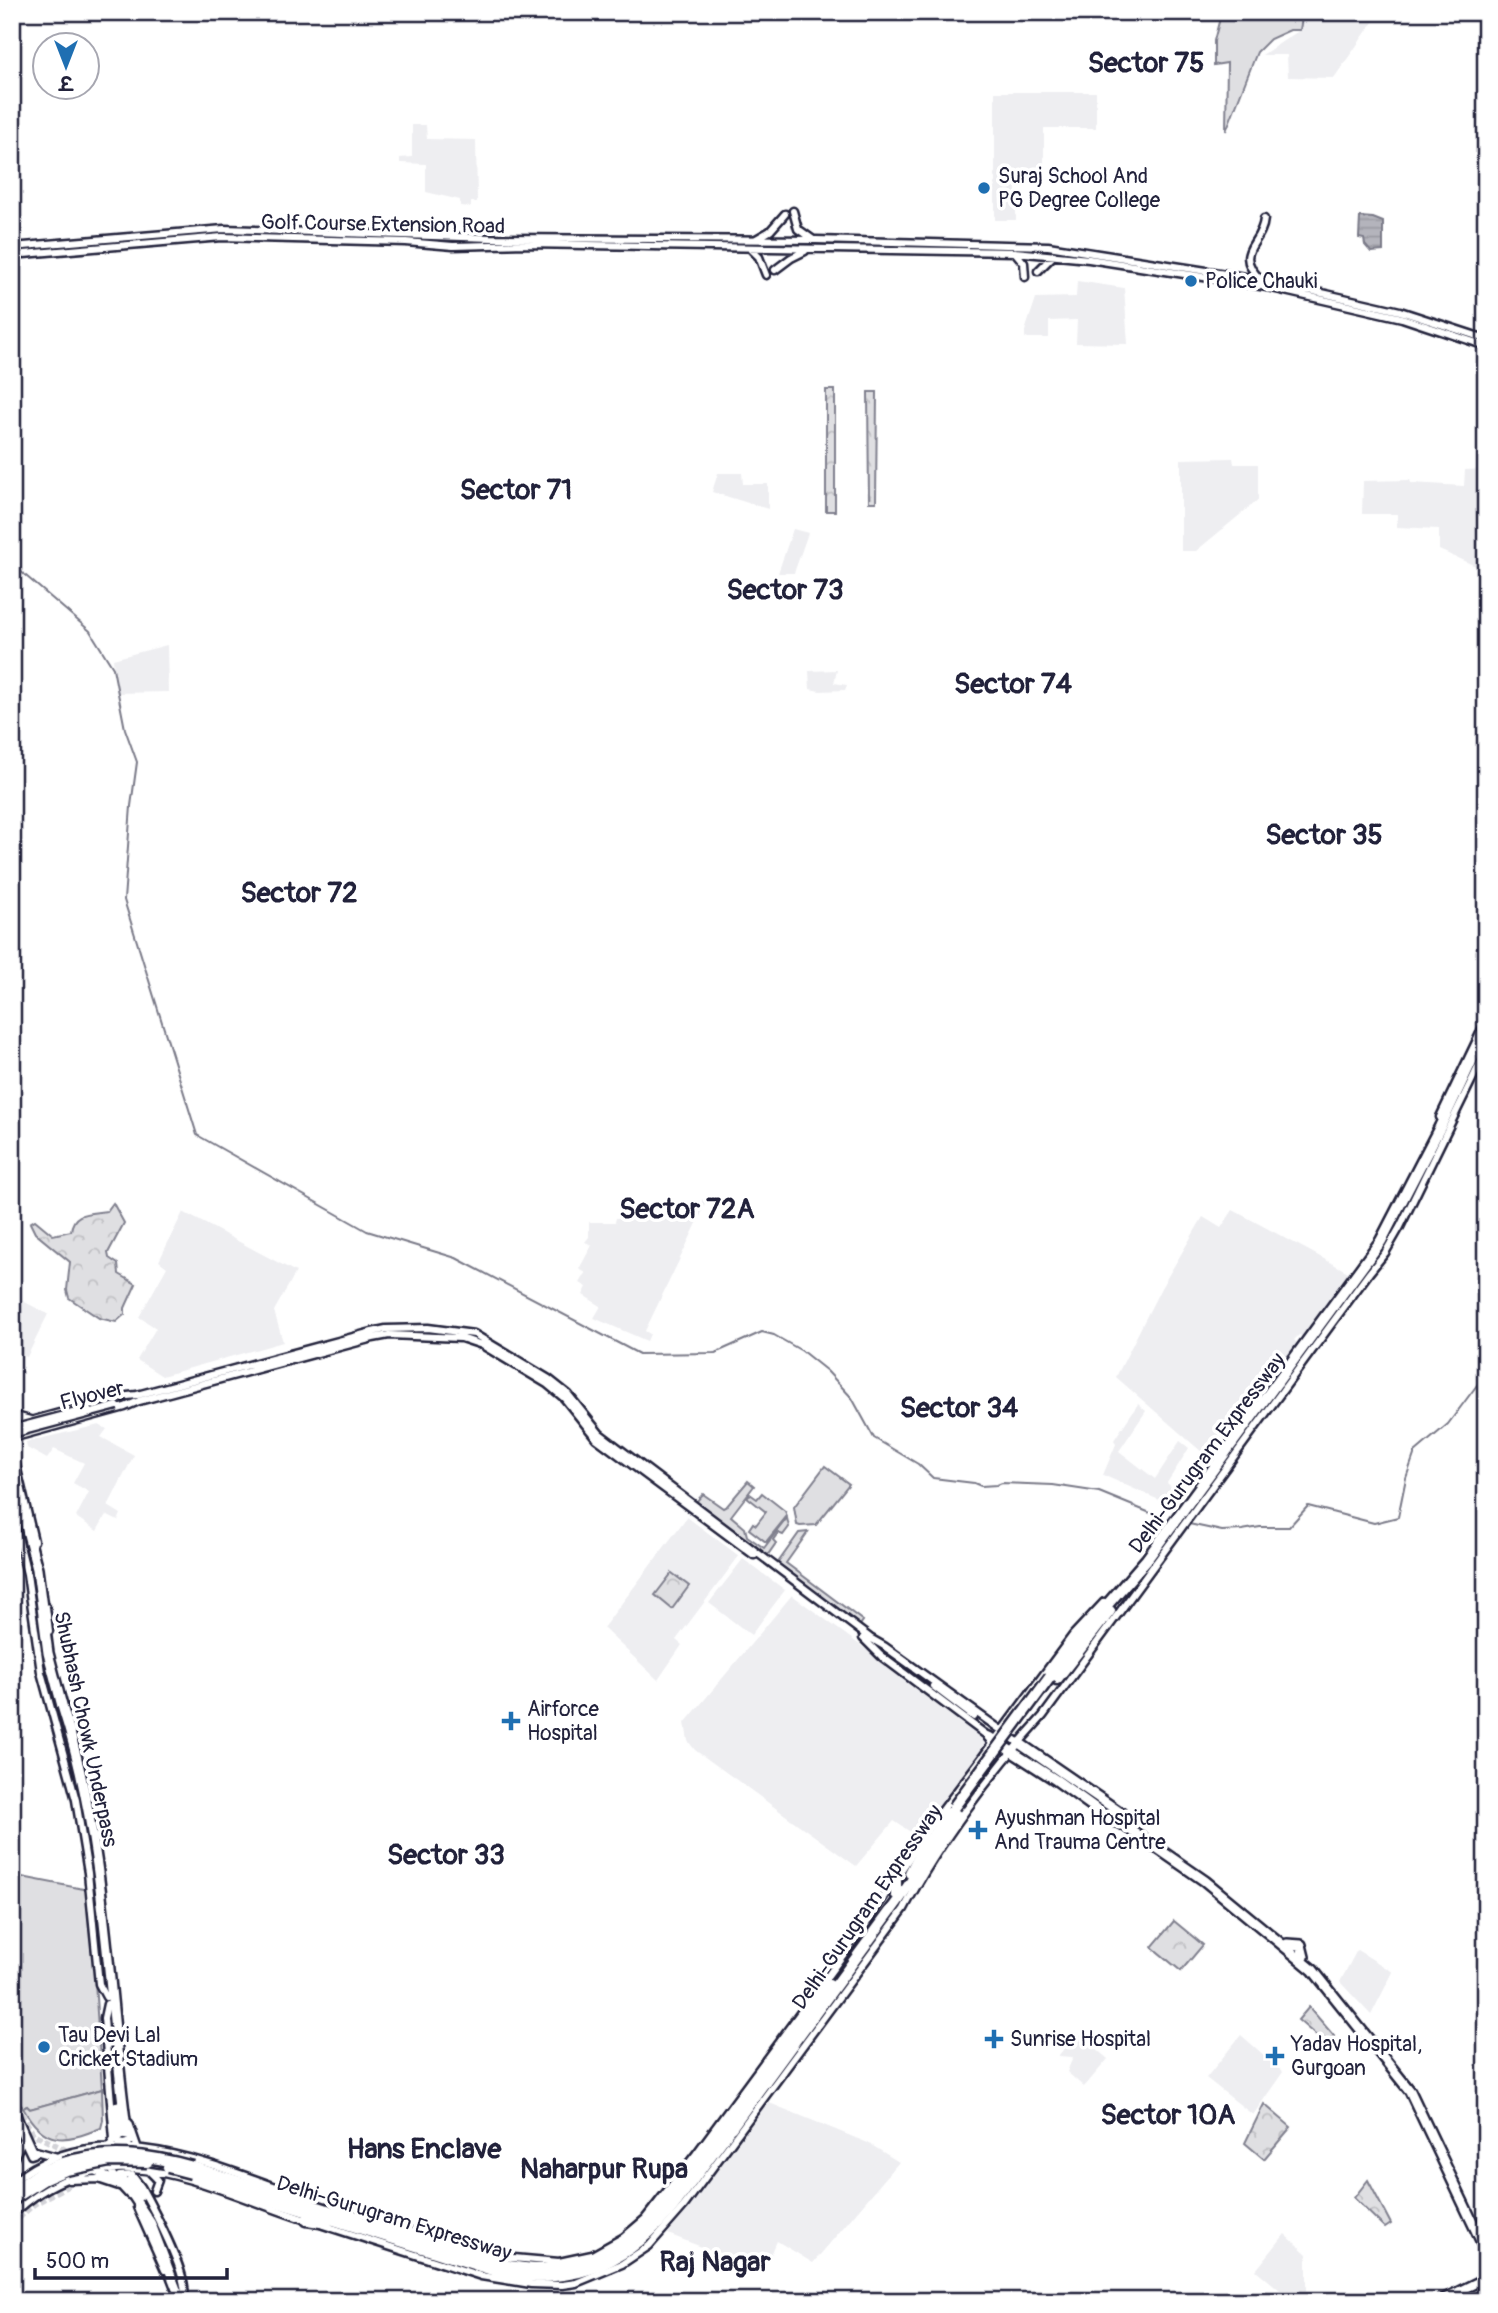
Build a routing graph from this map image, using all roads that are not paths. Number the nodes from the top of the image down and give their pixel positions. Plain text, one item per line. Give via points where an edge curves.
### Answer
1 (793, 211) dead end
2 (785, 214) dead end
3 (1264, 219) dead end
4 (755, 239) junction
5 (816, 240) junction
6 (496, 241) junction
7 (533, 241) junction
8 (12, 247) edge
9 (752, 249) junction
10 (810, 249) junction
11 (1014, 252) junction
12 (12, 255) edge
13 (1054, 255) junction
14 (775, 270) dead end
15 (1038, 271) dead end
16 (766, 275) dead end
17 (1025, 277) dead end
18 (1261, 280) junction
19 (1486, 338) edge
20 (1486, 346) edge
21 (1486, 1021) edge
22 (1486, 1030) edge
23 (1486, 1040) edge
24 (1486, 1051) edge
25 (138, 1398) junction
26 (12, 1415) edge
27 (31, 1420) junction
28 (15, 1432) edge
29 (12, 1446) edge
30 (12, 1472) edge
31 (12, 1494) edge
32 (1191, 1510) junction
33 (12, 1514) edge
34 (1120, 1587) junction
35 (1113, 1613) junction
36 (868, 1640) junction
37 (1025, 1700) junction
38 (59, 1707) junction
39 (1044, 1713) junction
40 (69, 1718) junction
41 (972, 1718) tunnel mouth
42 (988, 1719) junction
43 (1010, 1720) junction
44 (55, 1721) junction
45 (1002, 1731) junction
46 (1024, 1739) junction
47 (990, 1744) junction
48 (1009, 1756) junction
49 (1026, 1761) junction
50 (1052, 1771) junction
51 (992, 1777) junction
52 (1122, 1821) junction
53 (1198, 1874) junction
54 (896, 1879) junction
55 (917, 1884) junction
56 (898, 1896) junction
57 (1327, 1984) junction
58 (109, 2000) junction
59 (12, 2105) edge
60 (13, 2120) edge
61 (1427, 2123) junction
62 (123, 2136) junction
63 (23, 2139) junction
64 (108, 2147) junction
65 (138, 2148) junction
66 (32, 2150) junction
67 (151, 2150) junction
68 (83, 2151) junction
69 (174, 2151) junction
70 (12, 2162) edge
71 (63, 2163) junction
72 (111, 2168) junction
73 (135, 2169) junction
74 (148, 2170) junction
75 (192, 2170) junction
76 (90, 2171) junction
77 (169, 2174) junction
78 (57, 2182) junction
79 (122, 2182) junction
80 (12, 2183) edge
81 (154, 2191) junction
82 (12, 2192) edge
83 (12, 2200) edge
84 (152, 2208) junction
85 (12, 2215) edge
86 (307, 2220) junction
87 (400, 2231) junction
88 (392, 2239) junction
89 (1486, 2243) edge
90 (1486, 2251) edge
91 (1485, 2279) edge
92 (184, 2298) edge
93 (1439, 2301) edge
94 (1448, 2301) edge

1 - 5 main road via 798,229
2 - 4 main road
3 - 18 main road via 1248,254 1250,266
4 - 5 main road
4 - 7 main road
5 - 18 main road via 1048,246
6 - 7 main road
6 - 8 main road via 224,229
6 - 12 main road, Golf Course Extension Road via 453,246 222,237
7 - 9 main road, Golf Course Extension Road
9 - 10 main road, Golf Course Extension Road
9 - 16 main road
10 - 11 main road, Golf Course Extension Road
10 - 14 main road
11 - 13 main road, Golf Course Extension Road
11 - 17 main road via 1024,263
13 - 15 main road
13 - 20 main road, Golf Course Extension Road via 1267,287 1402,318
18 - 19 main road via 1400,311
21 - 34 main road via 1384,1230
22 - 34 highway, Delhi-Gurugram Expressway via 1381,1241 1147,1559
23 - 32 highway, Delhi-Gurugram Expressway via 1384,1247
24 - 32 main road via 1385,1254
25 - 27 main road via 118,1397
25 - 28 main road, Flyover, bridge
25 - 28 main road via 125,1407
25 - 36 main road via 372,1335 461,1338 547,1384 577,1409 596,1438
26 - 27 main road
27 - 28 main road
28 - 29 main road
29 - 40 main road via 43,1585 54,1666
30 - 38 highway, Shubhash Chowk Underpass via 37,1569
31 - 38 highway, Shubhash Chowk Underpass via 31,1570 45,1666
32 - 35 highway, Delhi-Gurugram Expressway
33 - 44 main road via 27,1574 41,1671
34 - 37 main road via 1073,1635
34 - 56 highway, Delhi-Gurugram Expressway, bridge via 921,1852
35 - 39 main road
35 - 56 highway, Delhi-Gurugram Expressway via 1102,1620
36 - 41 main road
36 - 42 main road via 884,1646
36 - 47 main road via 881,1656
37 - 39 main road via 1037,1698 1045,1706
37 - 43 main road
38 - 58 highway, Shubhash Chowk Underpass, bridge via 87,1807
39 - 46 main road
40 - 44 main road
40 - 58 main road via 97,1840 114,1983
42 - 43 main road
42 - 45 main road
43 - 45 main road
44 - 58 main road via 76,1800 99,1984
45 - 46 main road
45 - 47 main road
46 - 48 main road
46 - 50 highway
46 - 50 main road via 1050,1762
47 - 48 highway
47 - 54 main road
48 - 49 highway
48 - 51 main road
49 - 51 main road via 1007,1762
49 - 52 highway via 1113,1821
50 - 52 highway via 1121,1813
51 - 55 main road
52 - 53 highway
53 - 57 highway
53 - 57 highway via 1304,1957
54 - 56 highway
54 - 87 main road via 696,2154 650,2214 624,2237 592,2255 547,2262 490,2256
55 - 56 highway
55 - 86 main road via 903,1911 684,2206 649,2246 622,2264 576,2283 531,2284 481,2276
56 - 87 highway, Delhi-Gurugram Expressway via 669,2201 626,2244 578,2265 523,2270
56 - 88 highway, Delhi-Gurugram Expressway via 676,2203 633,2248 579,2274 542,2278 508,2275
57 - 61 highway via 1408,2088
58 - 62 highway, Shubhash Chowk Underpass
59 - 66 main road
60 - 63 main road
61 - 89 highway
61 - 90 highway
62 - 64 main road
62 - 65 main road
63 - 66 main road via 31,2155
63 - 70 main road
64 - 65 main road
64 - 68 main road
64 - 72 main road
65 - 67 main road
65 - 73 main road
66 - 71 main road
67 - 69 main road
67 - 74 main road
68 - 71 main road
68 - 76 main road via 90,2159
69 - 77 main road
69 - 87 main road
71 - 75 highway, Delhi-Gurugram Expressway, bridge via 128,2153
71 - 80 main road via 36,2167
71 - 82 highway, Delhi-Gurugram Expressway
71 - 83 highway, Delhi-Gurugram Expressway
72 - 73 main road
72 - 76 main road
72 - 79 main road
73 - 74 main road
74 - 77 main road
74 - 81 main road via 158,2180
75 - 87 highway, Delhi-Gurugram Expressway
75 - 88 highway, Delhi-Gurugram Expressway via 247,2193
76 - 78 main road
76 - 79 main road
77 - 81 main road
77 - 86 main road
78 - 79 main road via 92,2178
78 - 85 main road
79 - 84 main road via 119,2176 132,2175
79 - 92 main road via 153,2219
81 - 84 main road
84 - 92 main road via 178,2265
86 - 88 highway
91 - 93 main road
91 - 94 main road

